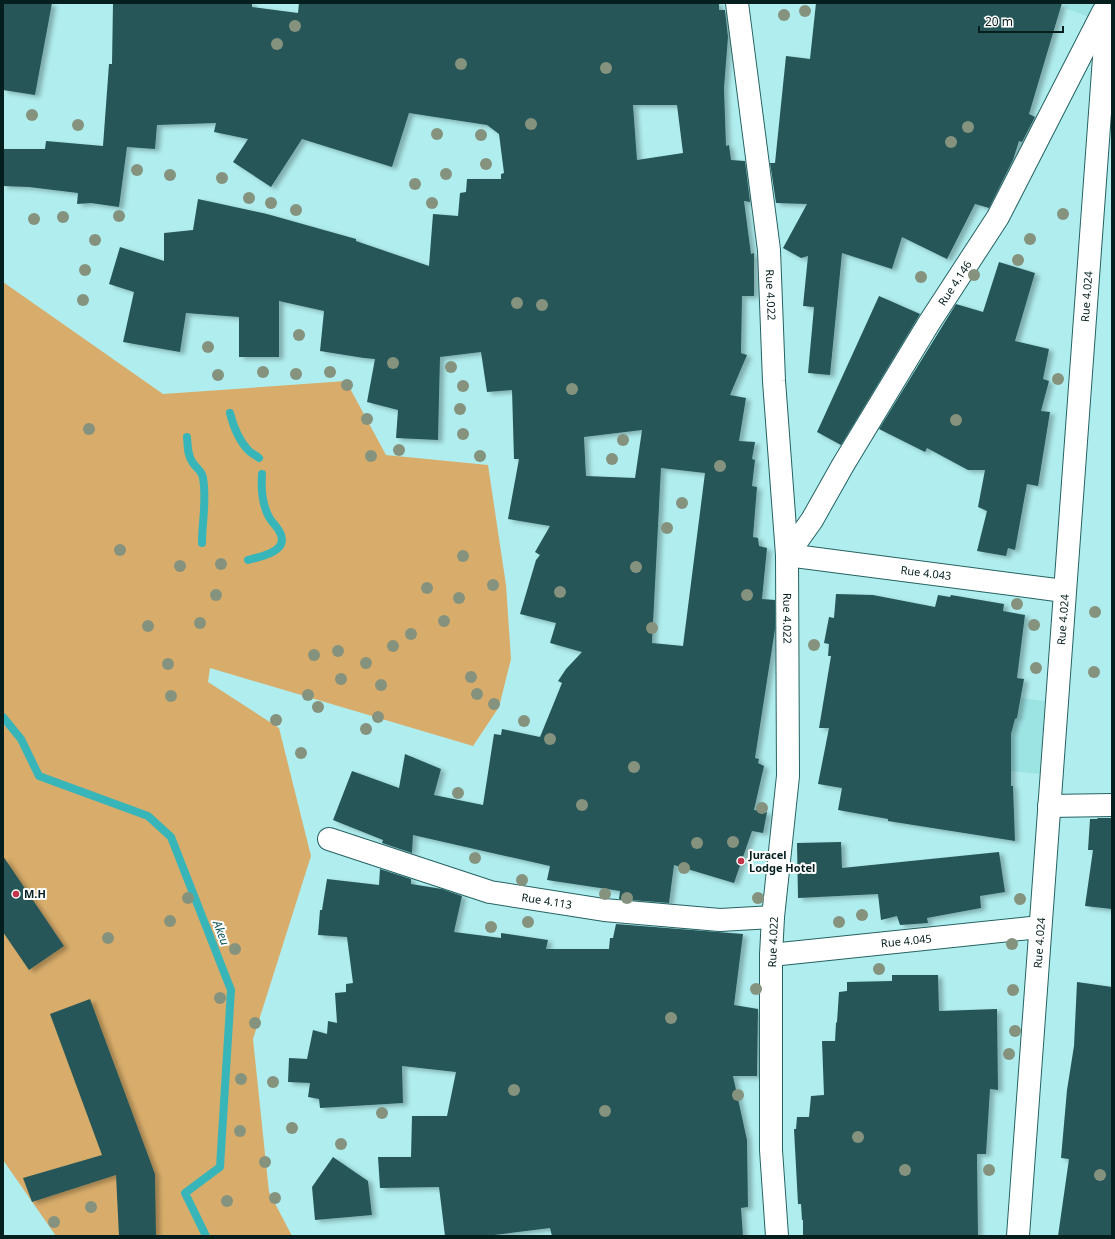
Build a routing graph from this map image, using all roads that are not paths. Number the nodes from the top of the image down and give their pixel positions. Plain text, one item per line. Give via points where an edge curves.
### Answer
1 (737, 3) edge
2 (1108, 3) edge
3 (787, 555) junction
4 (1064, 591) junction
5 (1112, 805) edge
6 (1049, 806) junction
7 (329, 839) dead end
8 (773, 917) junction
9 (1040, 927) junction
10 (771, 955) junction
11 (777, 1236) edge
12 (1018, 1236) edge

1 - 3 street, Rue 4.022 via 769,250 774,381
2 - 3 street, Rue 4.146 via 998,217 929,323 812,520
2 - 4 street, Rue 4.024
3 - 4 street, Rue 4.043
3 - 8 street, Rue 4.022 via 788,776
4 - 6 street, Rue 4.024
5 - 6 street
6 - 9 street, Rue 4.024
7 - 8 street, Rue 4.113 via 490,892 620,911 720,920
8 - 10 street, Rue 4.022
9 - 10 street, Rue 4.045
9 - 12 street, Rue 4.024
10 - 11 street, Rue 4.022 via 771,1150

